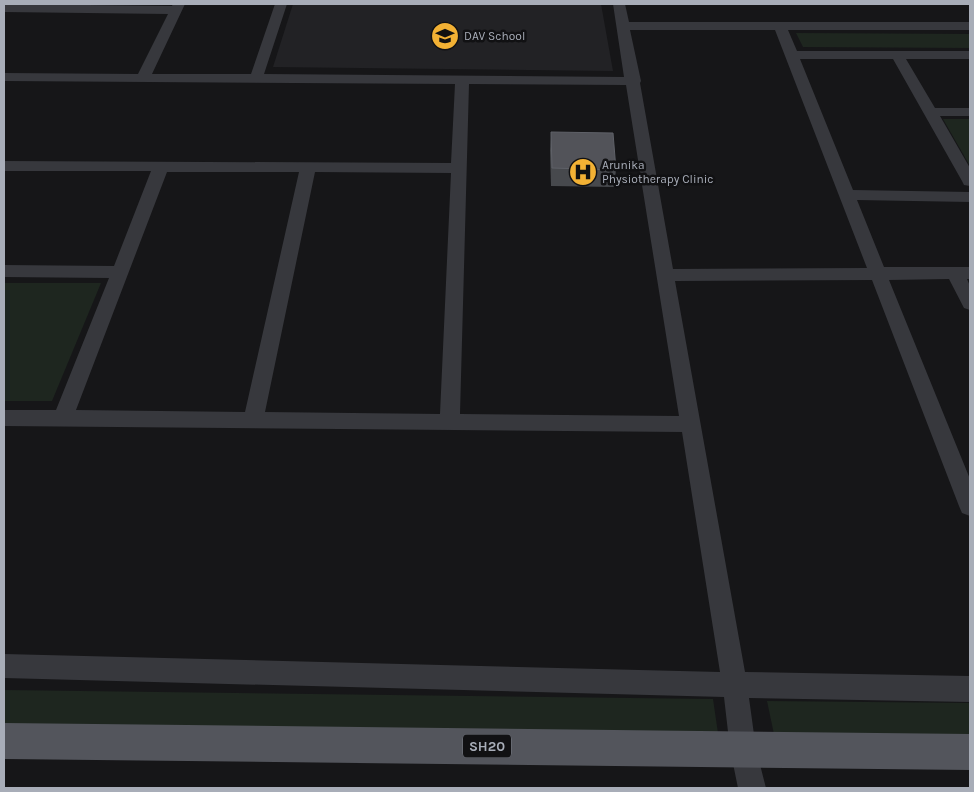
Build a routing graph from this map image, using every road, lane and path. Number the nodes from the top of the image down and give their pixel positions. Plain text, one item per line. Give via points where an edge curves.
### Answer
1 (281, 4) edge
2 (619, 4) edge
3 (76, 6) edge
4 (178, 7) edge
5 (4, 8) edge
6 (624, 26) junction
7 (780, 26) junction
8 (970, 26) edge
9 (970, 54) edge
10 (792, 55) junction
11 (897, 55) junction
12 (4, 77) edge
13 (143, 78) junction
14 (256, 79) junction
15 (462, 80) junction
16 (634, 81) junction
17 (930, 112) junction
18 (970, 112) edge
19 (4, 166) edge
20 (161, 167) junction
21 (308, 167) junction
22 (459, 168) junction
23 (970, 181) edge
24 (847, 196) junction
25 (970, 197) edge
26 (4, 271) edge
27 (120, 272) junction
28 (877, 272) junction
29 (963, 273) edge
30 (666, 275) junction
31 (970, 303) edge
32 (4, 418) edge
33 (63, 419) junction
34 (253, 420) junction
35 (450, 422) junction
36 (692, 424) junction
37 (970, 503) edge
38 (4, 666) edge
39 (735, 685) junction
40 (970, 689) edge
41 (4, 741) edge
42 (743, 749) junction
43 (970, 752) edge
44 (752, 788) edge

1 - 14 street
2 - 6 street
3 - 4 street
3 - 5 street
4 - 13 street
6 - 7 street
6 - 16 street
7 - 8 street
7 - 10 street
9 - 11 street
10 - 11 street
10 - 24 street
11 - 17 street
12 - 13 street
13 - 14 street
14 - 15 street
15 - 16 street
15 - 22 street
16 - 30 street
17 - 18 street
17 - 23 street
19 - 20 street
20 - 21 street
20 - 27 street
21 - 22 street
21 - 34 street
22 - 35 street
24 - 25 street
24 - 28 street
26 - 27 street
27 - 33 street
28 - 29 street
28 - 30 street
28 - 37 street
29 - 31 street
30 - 36 street
32 - 33 street
33 - 34 street
34 - 35 street
35 - 36 street
36 - 39 street
38 - 39 street
39 - 40 street
39 - 42 street
41 - 42 main road, SH20
42 - 43 main road, SH20
42 - 44 street

